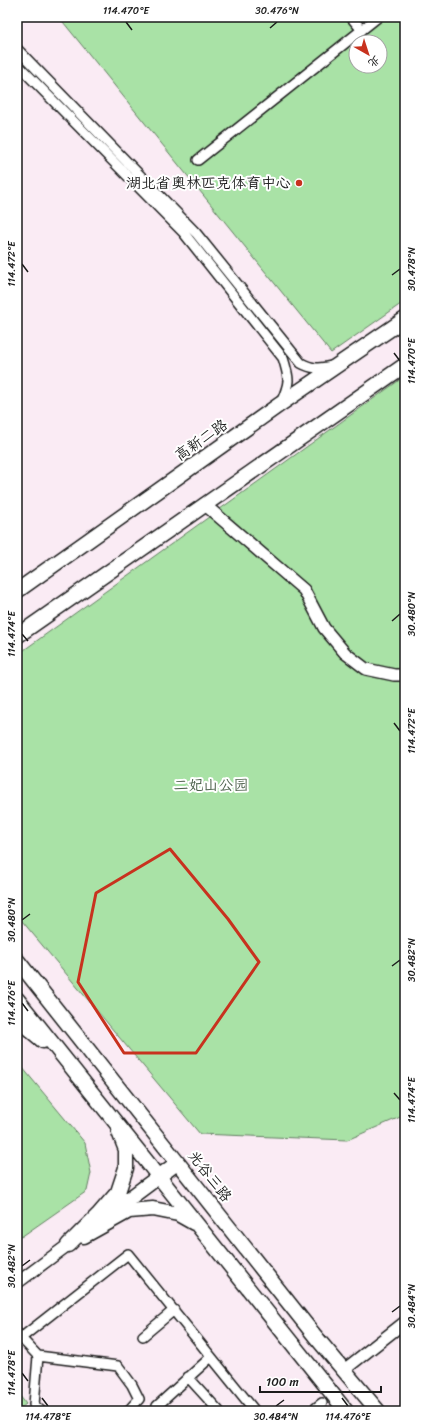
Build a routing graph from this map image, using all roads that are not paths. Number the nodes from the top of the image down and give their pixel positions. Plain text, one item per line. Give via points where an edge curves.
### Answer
1 (351, 17) edge
2 (378, 17) edge
3 (362, 30) junction
4 (17, 49) edge
5 (17, 64) edge
6 (198, 160) dead end
7 (405, 319) edge
8 (340, 364) junction
9 (405, 365) edge
10 (279, 405) junction
11 (204, 504) junction
12 (17, 591) edge
13 (17, 636) edge
14 (405, 675) edge
15 (17, 960) edge
16 (17, 999) edge
17 (17, 1020) edge
18 (66, 1060) junction
19 (116, 1121) junction
20 (177, 1163) junction
21 (160, 1176) junction
22 (199, 1225) junction
23 (68, 1245) junction
24 (17, 1283) edge
25 (174, 1310) junction
26 (405, 1322) edge
27 (19, 1335) edge
28 (143, 1336) dead end
29 (38, 1356) junction
30 (211, 1357) junction
31 (344, 1370) junction
32 (188, 1377) junction
33 (322, 1403) dead end
34 (41, 1411) edge
35 (128, 1411) edge
36 (156, 1411) edge
37 (219, 1411) edge
38 (255, 1411) edge
39 (312, 1411) edge
40 (346, 1411) edge
41 (378, 1411) edge

1 - 3 street
2 - 3 street
3 - 6 street
4 - 8 street via 196,233 301,363 310,368
5 - 10 street via 183,232 283,358 289,382
7 - 8 main road, 高新二路
8 - 10 main road, 高新二路
9 - 11 main road
10 - 12 main road, 高新二路
11 - 13 main road
11 - 14 street via 304,590 324,628 345,653 366,669
15 - 20 main road, 光谷三路
16 - 18 main road
17 - 18 main road
18 - 19 main road
19 - 21 main road
19 - 23 main road via 126,1150 126,1168 118,1192
20 - 21 main road
20 - 31 main road, 光谷三路
21 - 22 main road
21 - 23 main road
22 - 23 main road via 178,1214 153,1209 128,1211
22 - 40 main road
23 - 24 street
25 - 27 street via 128,1254
25 - 28 street
25 - 30 street
26 - 31 street
27 - 29 street
29 - 34 street via 34,1405
29 - 35 street via 118,1366 139,1399
30 - 32 street
30 - 38 street
31 - 41 main road, 光谷三路
32 - 36 street via 157,1406
32 - 37 street
33 - 39 street

